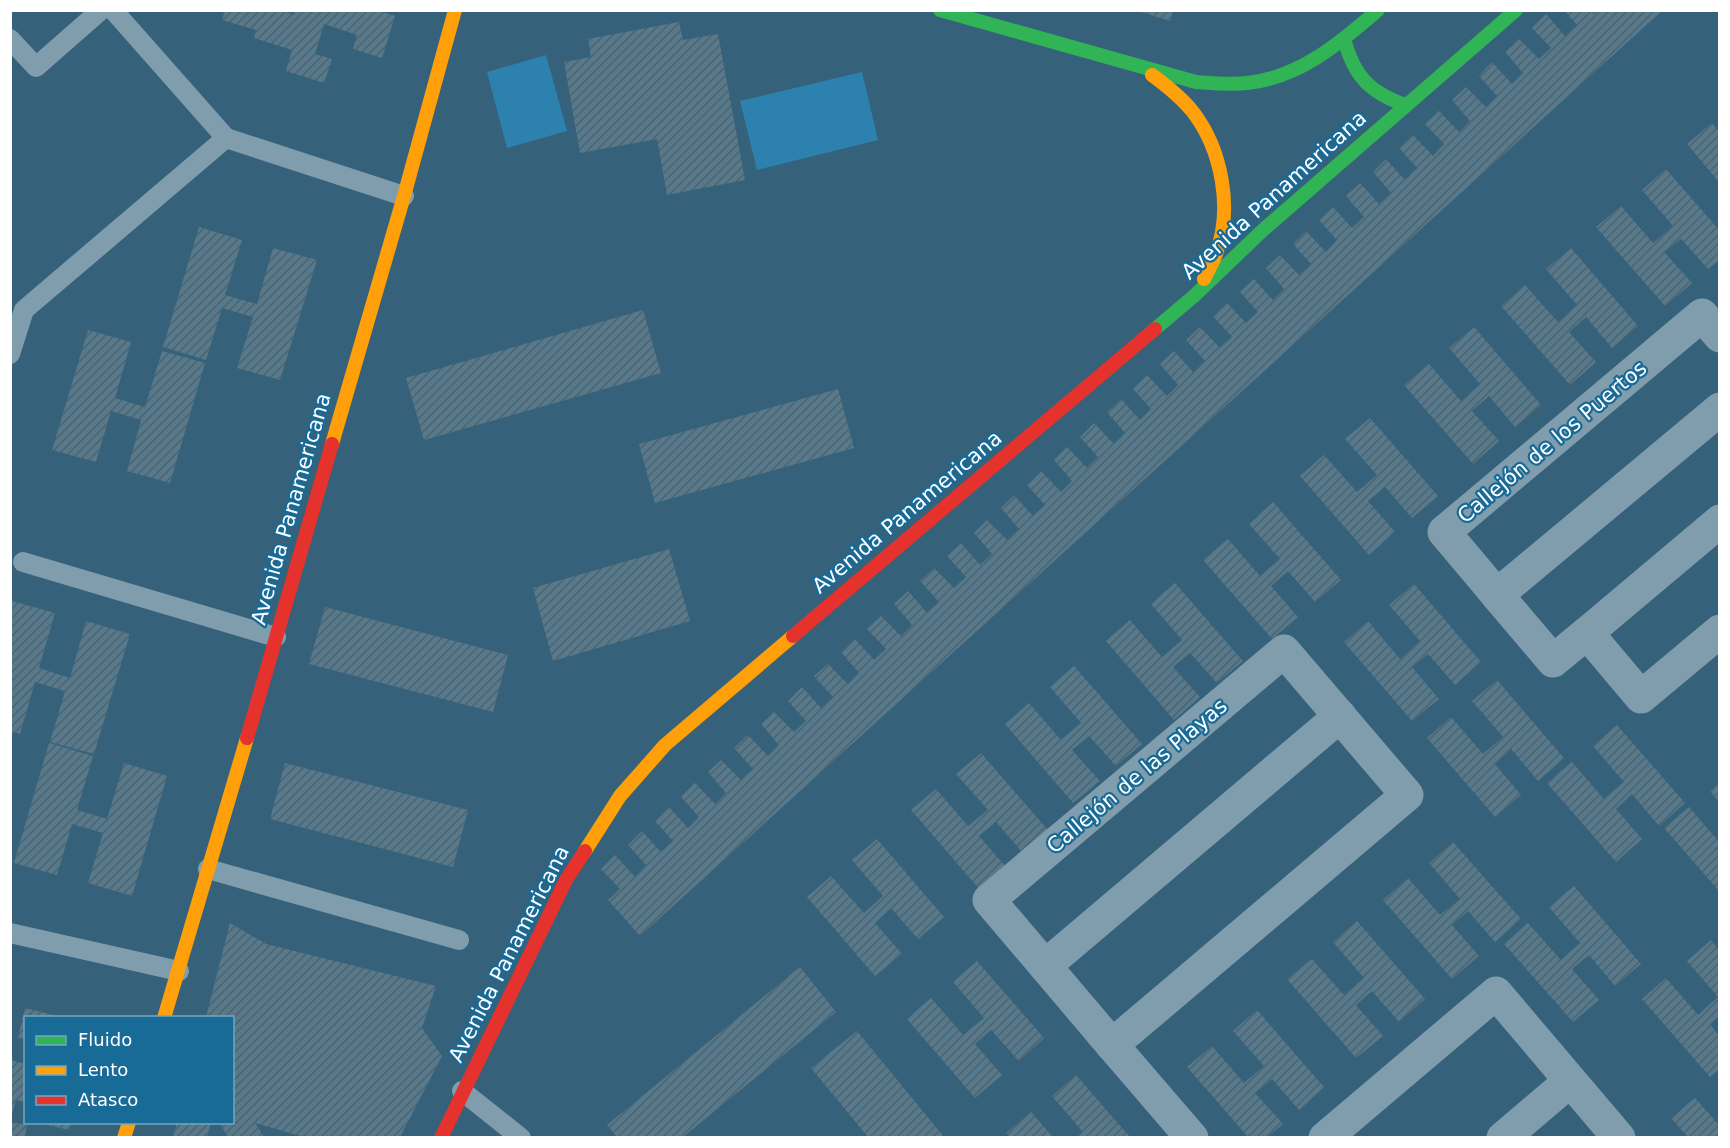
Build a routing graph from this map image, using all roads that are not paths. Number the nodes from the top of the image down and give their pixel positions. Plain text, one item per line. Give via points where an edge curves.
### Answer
1 (100, 10) edge
2 (113, 10) edge
3 (455, 10) edge
4 (940, 10) edge
5 (1378, 10) edge
6 (1516, 10) edge
7 (10, 39) edge
8 (1344, 39) junction
9 (1135, 66) junction
10 (1405, 105) junction
11 (226, 138) junction
12 (404, 196) junction
13 (1194, 296) junction
14 (1719, 336) edge
15 (10, 354) edge
16 (1719, 409) edge
17 (1719, 521) edge
18 (23, 562) dead end
19 (1497, 596) junction
20 (1719, 631) edge
21 (1587, 633) junction
22 (276, 637) junction
23 (1340, 716) junction
24 (208, 869) junction
25 (10, 933) edge
26 (459, 940) dead end
27 (1045, 966) junction
28 (179, 971) junction
29 (164, 1016) edge
30 (1112, 1045) junction
31 (1570, 1081) junction
32 (462, 1091) junction
33 (441, 1137) edge
34 (521, 1137) edge
35 (1192, 1137) edge
36 (1325, 1137) edge
37 (1503, 1137) edge
38 (1618, 1137) edge

1 - 7 lane via 36,67
2 - 11 lane
3 - 12 street, Avenida Panamericana
4 - 9 street
5 - 8 street
6 - 10 street, Avenida Panamericana
8 - 9 street via 1302,67 1249,83 1196,82
8 - 10 street via 1354,69 1363,81 1375,92
9 - 13 street via 1179,96 1197,117 1219,165 1224,220 1219,247
10 - 13 street, Avenida Panamericana
11 - 12 lane
11 - 15 lane via 24,310
12 - 22 street, Avenida Panamericana
13 - 32 street, Avenida Panamericana via 665,745 620,796 566,880
14 - 19 street, Callejón de los Puertos via 1702,315 1444,532
16 - 19 street
17 - 21 street, Callejón de los Puertos
18 - 22 lane
19 - 21 street, Callejón de los Puertos via 1553,661
20 - 21 street via 1641,697
22 - 24 street, Avenida Panamericana
23 - 27 street
23 - 27 street, Callejón de las Playas via 1284,651 989,900
23 - 30 street, Callejón de las Playas via 1407,795
24 - 26 lane
24 - 28 street, Avenida Panamericana
25 - 28 lane
27 - 30 street, Callejón de las Playas
28 - 29 street, Avenida Panamericana
30 - 35 street, Callejón de las Playas
31 - 36 street via 1496,993
31 - 37 street
31 - 38 street
32 - 33 street, Avenida Panamericana
32 - 34 lane

